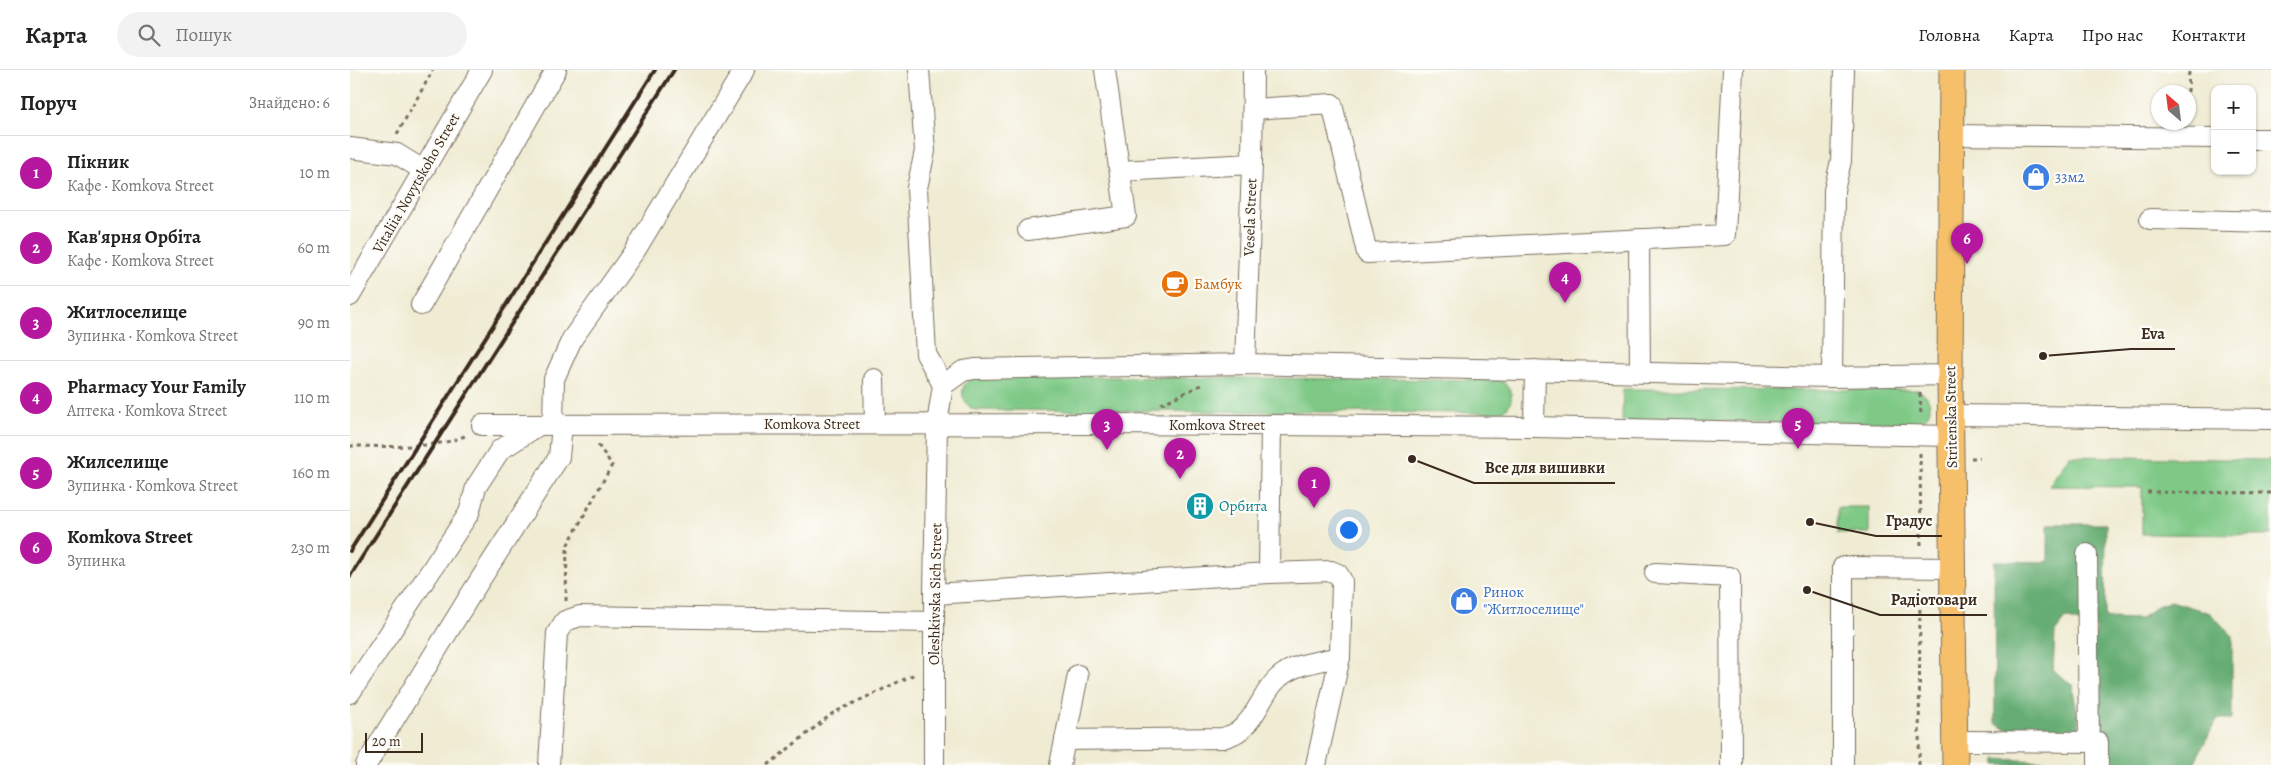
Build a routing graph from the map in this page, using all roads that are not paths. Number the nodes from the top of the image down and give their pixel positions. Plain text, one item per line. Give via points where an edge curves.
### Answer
1 (482, 70) edge
2 (556, 70) edge
3 (744, 70) edge
4 (919, 70) edge
5 (1105, 70) edge
6 (1253, 70) edge
7 (1733, 70) edge
8 (1844, 70) edge
9 (1952, 70) edge
10 (1253, 109) junction
11 (1953, 135) junction
12 (2211, 138) edge
13 (2256, 138) edge
14 (2271, 139) edge
15 (350, 148) edge
16 (1252, 164) junction
17 (423, 170) junction
18 (1120, 171) junction
19 (2150, 219) dead end
20 (2271, 222) edge
21 (1028, 230) dead end
22 (1639, 239) junction
23 (350, 296) edge
24 (421, 306) dead end
25 (1245, 364) junction
26 (1535, 370) junction
27 (1640, 372) junction
28 (1950, 375) junction
29 (1832, 377) junction
30 (874, 379) dead end
31 (943, 385) junction
32 (2271, 419) edge
33 (875, 424) junction
34 (938, 424) junction
35 (482, 425) road end
36 (551, 425) junction
37 (1271, 425) junction
38 (1951, 426) junction
39 (1534, 427) junction
40 (2087, 554) dead end
41 (1953, 568) junction
42 (1269, 573) junction
43 (1655, 573) dead end
44 (934, 594) junction
45 (934, 622) junction
46 (1340, 657) junction
47 (1078, 675) dead end
48 (350, 693) edge
49 (1065, 740) junction
50 (2089, 742) junction
51 (1955, 753) edge
52 (366, 765) edge
53 (549, 765) edge
54 (934, 765) edge
55 (1060, 765) edge
56 (1316, 765) edge
57 (1731, 765) edge
58 (1843, 765) edge
59 (2098, 765) edge

1 - 17 street, Vitaliia Novytskoho Street
2 - 24 street
3 - 36 street via 636,249 572,340 554,379
4 - 31 street via 925,151 917,188 926,354
5 - 18 street
6 - 10 street, Vesela Street
7 - 22 street via 1725,235
8 - 29 street via 1842,162 1834,190
9 - 11 main road, Stritenska Street
10 - 16 street, Vesela Street
10 - 22 street via 1332,104 1367,253
11 - 12 street
11 - 28 main road, Stritenska Street
13 - 14 street
15 - 17 street via 396,154
16 - 18 street
16 - 25 street, Vesela Street
17 - 23 street, Vitaliia Novytskoho Street
18 - 21 street via 1126,216
19 - 20 street
22 - 27 street
25 - 26 street
25 - 31 street via 975,369 962,371
26 - 27 street
26 - 39 street
27 - 29 street
28 - 29 street
28 - 38 main road, Stritenska Street
30 - 33 street
31 - 34 street, Oleshkivska Sich Street
32 - 38 street, Komkova Street
33 - 34 street, Komkova Street
33 - 36 street, Komkova Street
34 - 37 street, Komkova Street
34 - 44 street, Oleshkivska Sich Street
35 - 36 street, Komkova Street
36 - 48 street via 500,450 476,487 468,513
36 - 52 street via 559,457
37 - 39 street, Komkova Street
37 - 42 street
38 - 39 street, Komkova Street
38 - 41 main road, Stritenska Street
40 - 50 street
41 - 51 main road, Stritenska Street
41 - 58 street via 1843,566
42 - 44 street
42 - 46 street via 1331,570 1338,574 1342,581
43 - 57 street via 1730,577
44 - 45 street, Oleshkivska Sich Street
45 - 53 street via 580,616 566,621 557,633
45 - 54 street, Oleshkivska Sich Street
46 - 49 street via 1295,667 1283,673 1251,720 1239,732 1223,738
46 - 56 street
47 - 49 street
49 - 55 street
50 - 51 street
50 - 59 street via 2098,742

